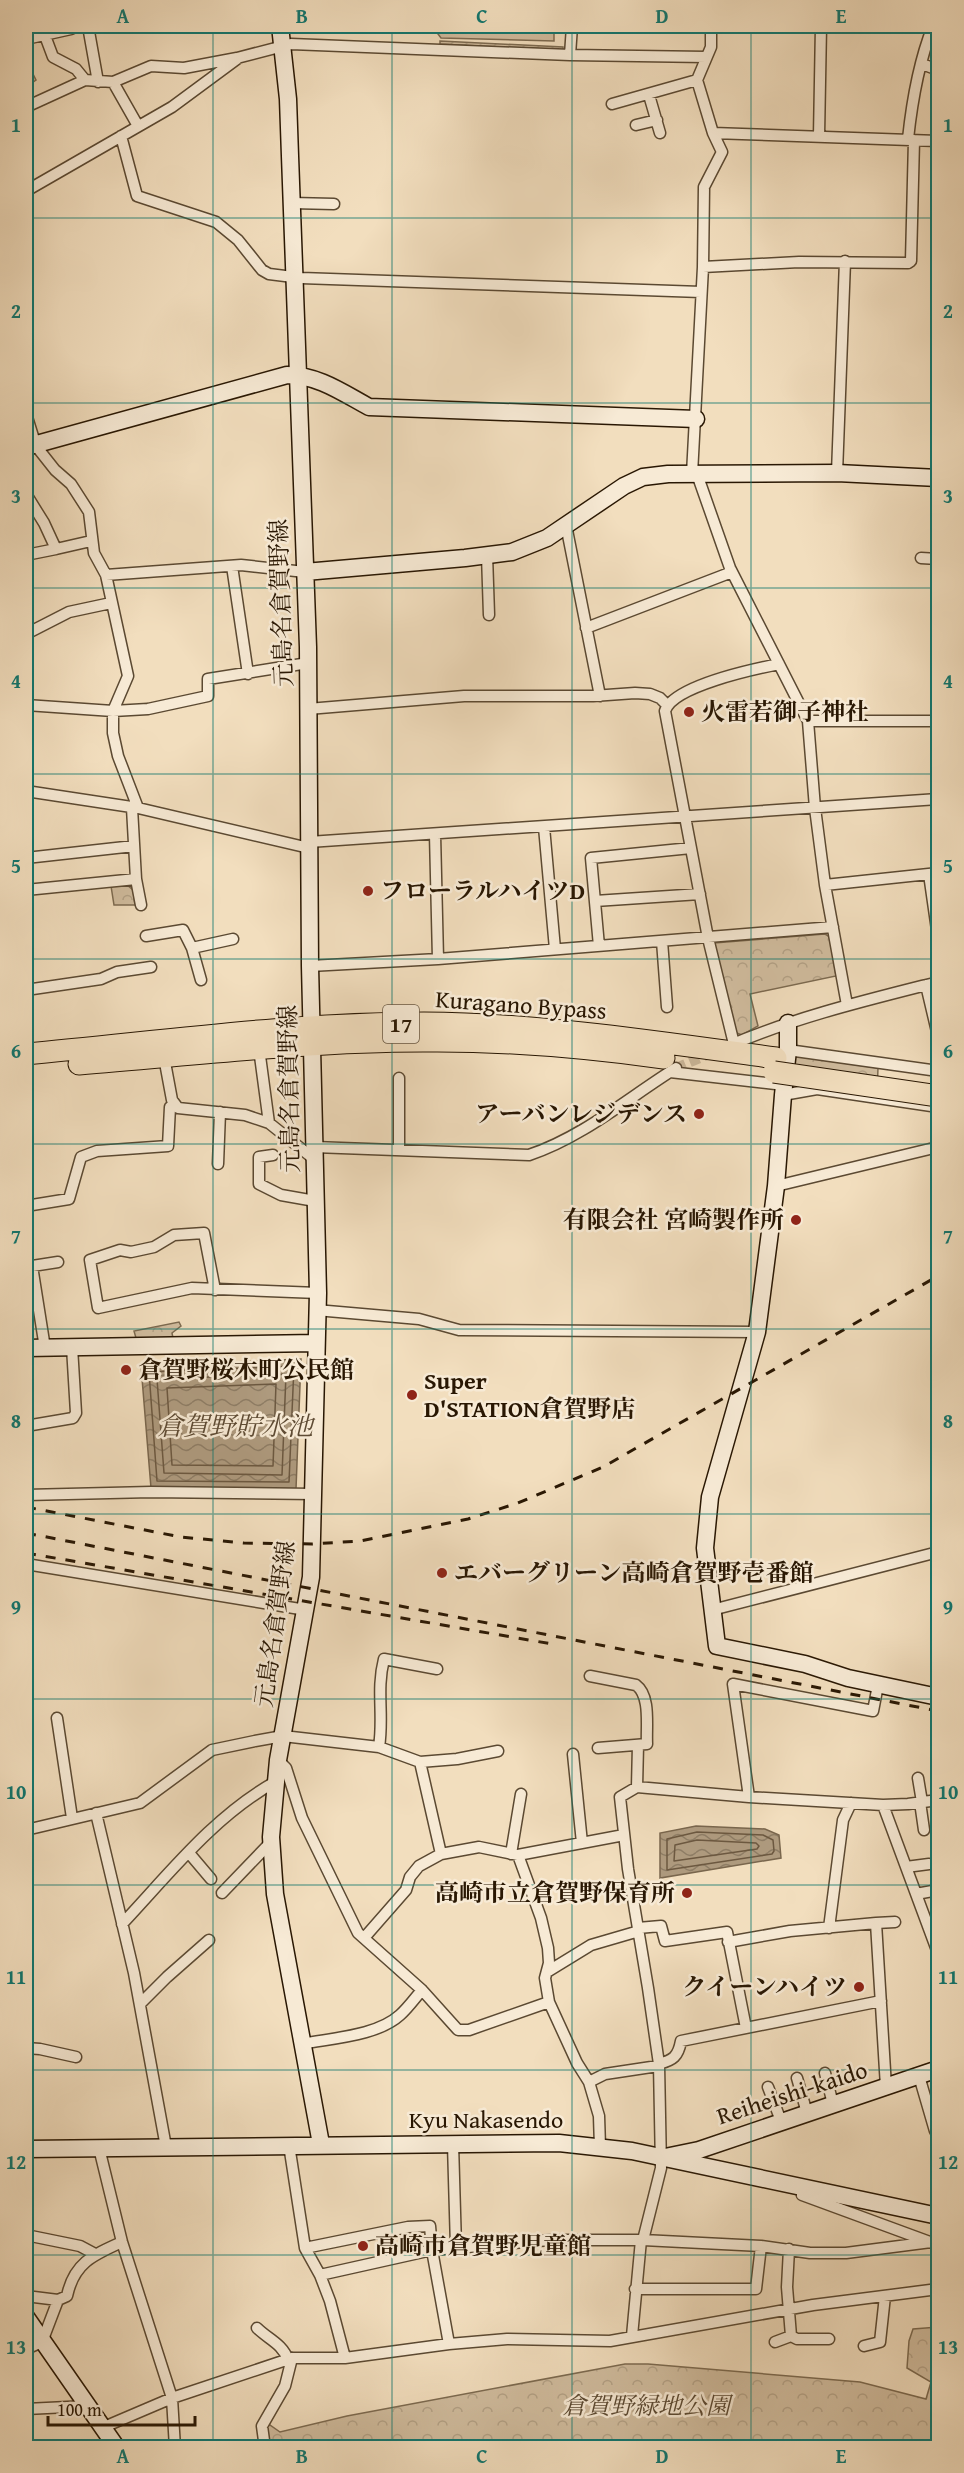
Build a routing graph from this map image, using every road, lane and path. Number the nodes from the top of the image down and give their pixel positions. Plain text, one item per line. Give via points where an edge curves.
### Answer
1 (77, 26) edge
2 (88, 26) edge
3 (280, 26) edge
4 (572, 26) edge
5 (711, 26) edge
6 (821, 26) edge
7 (933, 26) edge
8 (44, 33) junction
9 (26, 39) edge
10 (283, 46) junction
11 (570, 55) junction
12 (706, 57) junction
13 (237, 58) junction
14 (922, 64) junction
15 (939, 70) edge
16 (85, 80) junction
17 (697, 80) junction
18 (98, 82) junction
19 (113, 82) junction
20 (649, 95) junction
21 (612, 104) dead end
22 (26, 107) edge
23 (657, 120) junction
24 (636, 125) dead end
25 (138, 126) junction
26 (660, 133) dead end
27 (713, 133) junction
28 (121, 136) junction
29 (819, 136) junction
30 (911, 140) junction
31 (939, 141) edge
32 (26, 191) edge
33 (292, 203) junction
34 (334, 204) dead end
35 (845, 261) junction
36 (703, 267) junction
37 (295, 277) junction
38 (701, 292) junction
39 (298, 375) junction
40 (26, 414) edge
41 (696, 419) junction
42 (31, 446) edge
43 (837, 473) junction
44 (694, 474) junction
45 (939, 478) edge
46 (28, 500) edge
47 (566, 525) junction
48 (91, 541) junction
49 (56, 549) junction
50 (26, 555) edge
51 (487, 555) junction
52 (921, 558) dead end
53 (939, 559) edge
54 (232, 566) junction
55 (304, 572) junction
56 (732, 572) junction
57 (106, 575) junction
58 (111, 603) junction
59 (489, 615) dead end
60 (586, 628) junction
61 (26, 634) edge
62 (308, 663) junction
63 (779, 664) junction
64 (248, 674) junction
65 (600, 696) junction
66 (26, 705) edge
67 (667, 705) junction
68 (308, 709) junction
69 (113, 711) junction
70 (808, 721) junction
71 (939, 722) edge
72 (26, 790) edge
73 (939, 799) edge
74 (135, 808) junction
75 (815, 808) junction
76 (685, 817) junction
77 (544, 827) junction
78 (435, 834) junction
79 (309, 845) junction
80 (134, 846) junction
81 (691, 848) junction
82 (26, 858) edge
83 (934, 873) edge
84 (136, 879) junction
85 (825, 885) junction
86 (26, 890) edge
87 (700, 894) junction
88 (595, 901) junction
89 (141, 905) dead end
90 (833, 927) junction
91 (146, 936) dead end
92 (939, 937) edge
93 (708, 938) junction
94 (233, 939) dead end
95 (662, 941) junction
96 (599, 946) junction
97 (192, 948) junction
98 (555, 949) junction
99 (438, 959) junction
100 (310, 966) junction
101 (151, 967) dead end
102 (201, 981) dead end
103 (939, 982) edge
104 (926, 985) junction
105 (26, 990) edge
106 (847, 1005) junction
107 (667, 1007) dead end
108 (788, 1023) junction
109 (26, 1030) edge
110 (518, 1035) junction
111 (312, 1036) junction
112 (939, 1036) edge
113 (26, 1039) edge
114 (731, 1045) junction
115 (26, 1054) edge
116 (260, 1056) dead end
117 (164, 1057) junction
118 (26, 1068) edge
119 (673, 1070) junction
120 (939, 1071) edge
121 (781, 1072) junction
122 (399, 1078) dead end
123 (939, 1082) edge
124 (939, 1096) edge
125 (174, 1105) junction
126 (939, 1107) edge
127 (220, 1112) junction
128 (269, 1123) junction
129 (939, 1147) edge
130 (399, 1150) junction
131 (314, 1153) junction
132 (273, 1155) dead end
133 (218, 1164) dead end
134 (776, 1186) junction
135 (315, 1201) junction
136 (26, 1206) edge
137 (57, 1262) dead end
138 (29, 1266) edge
139 (215, 1290) junction
140 (318, 1293) junction
141 (316, 1310) junction
142 (757, 1332) junction
143 (316, 1343) junction
144 (45, 1347) junction
145 (72, 1347) junction
146 (26, 1348) edge
147 (26, 1426) edge
148 (314, 1494) junction
149 (26, 1495) edge
150 (939, 1552) edge
151 (26, 1564) edge
152 (306, 1610) junction
153 (712, 1610) junction
154 (437, 1669) dead end
155 (590, 1676) dead end
156 (879, 1685) junction
157 (939, 1697) edge
158 (57, 1718) dead end
159 (283, 1736) junction
160 (638, 1745) junction
161 (379, 1747) junction
162 (598, 1748) dead end
163 (498, 1751) dead end
164 (573, 1754) dead end
165 (278, 1760) junction
166 (420, 1762) junction
167 (918, 1778) dead end
168 (275, 1782) junction
169 (637, 1787) junction
170 (521, 1794) dead end
171 (749, 1797) junction
172 (939, 1800) edge
173 (921, 1802) junction
174 (851, 1803) junction
175 (883, 1805) junction
176 (96, 1813) junction
177 (72, 1818) junction
178 (26, 1830) edge
179 (924, 1830) dead end
180 (624, 1835) junction
181 (272, 1841) junction
182 (582, 1843) junction
183 (189, 1853) junction
184 (441, 1854) junction
185 (515, 1854) junction
186 (929, 1864) dead end
187 (906, 1867) junction
188 (211, 1879) dead end
189 (939, 1890) edge
190 (222, 1893) dead end
191 (916, 1894) junction
192 (939, 1918) edge
193 (927, 1920) junction
194 (895, 1922) dead end
195 (876, 1923) junction
196 (122, 1924) junction
197 (829, 1928) junction
198 (639, 1929) junction
199 (364, 1938) junction
200 (209, 1940) dead end
201 (729, 1942) junction
202 (939, 1953) edge
203 (547, 1972) junction
204 (422, 1990) junction
205 (881, 2001) junction
206 (549, 2002) junction
207 (140, 2004) junction
208 (747, 2028) junction
209 (302, 2044) junction
210 (26, 2048) edge
211 (76, 2057) dead end
212 (658, 2065) junction
213 (939, 2069) edge
214 (825, 2073) dead end
215 (919, 2076) junction
216 (797, 2078) dead end
217 (589, 2082) junction
218 (768, 2087) dead end
219 (886, 2087) junction
220 (833, 2104) junction
221 (807, 2113) junction
222 (782, 2121) junction
223 (935, 2131) dead end
224 (321, 2144) junction
225 (453, 2144) junction
226 (289, 2145) junction
227 (600, 2146) junction
228 (166, 2147) junction
229 (99, 2148) junction
230 (26, 2149) edge
231 (699, 2150) junction
232 (660, 2158) junction
233 (703, 2168) junction
234 (804, 2187) junction
235 (939, 2216) edge
236 (26, 2235) edge
237 (642, 2240) junction
238 (122, 2242) junction
239 (935, 2243) edge
240 (761, 2246) junction
241 (456, 2247) junction
242 (305, 2248) junction
243 (789, 2249) junction
244 (432, 2250) junction
245 (95, 2254) junction
246 (320, 2275) junction
247 (635, 2289) junction
248 (939, 2289) edge
249 (26, 2296) edge
250 (885, 2296) junction
251 (58, 2300) junction
252 (790, 2310) junction
253 (26, 2318) edge
254 (257, 2328) dead end
255 (632, 2336) junction
256 (791, 2336) junction
257 (829, 2339) dead end
258 (42, 2342) junction
259 (775, 2342) dead end
260 (449, 2344) junction
261 (864, 2346) dead end
262 (26, 2349) edge
263 (345, 2358) junction
264 (290, 2359) junction
265 (172, 2398) junction
266 (88, 2406) junction
267 (26, 2409) edge
268 (104, 2427) junction
269 (113, 2447) edge
270 (175, 2448) edge
271 (265, 2448) edge

1 - 8 street
2 - 18 street
3 - 10 main road, 元島名倉賀野線
4 - 11 street
5 - 12 street via 711,46
6 - 29 street
7 - 14 street
8 - 9 street
8 - 16 street via 53,57 76,69
10 - 11 street
10 - 13 street
10 - 33 main road, 元島名倉賀野線
11 - 12 street
12 - 17 street
13 - 19 street via 184,68 152,66
13 - 25 street via 172,107
14 - 15 street
14 - 30 street via 910,113
16 - 18 street
16 - 22 street
17 - 20 street
17 - 27 street
18 - 19 street
19 - 25 street
20 - 21 street
20 - 23 street
23 - 24 street
23 - 26 street
25 - 28 street
27 - 29 street
27 - 36 street via 722,152 704,187
28 - 32 street
28 - 37 street via 137,196 216,222 238,240 262,270
29 - 30 street
30 - 31 street
30 - 35 street via 911,261
33 - 34 street
33 - 37 main road, 元島名倉賀野線
35 - 36 street
35 - 43 street
36 - 38 street
37 - 38 street
37 - 39 main road, 元島名倉賀野線
38 - 41 street
39 - 41 main road via 323,382 369,407
39 - 42 main road via 279,376
39 - 55 main road, 元島名倉賀野線
40 - 42 street
41 - 44 street
42 - 48 street via 84,501 89,512
43 - 44 main road
43 - 45 main road
44 - 47 main road via 643,477
44 - 56 street
46 - 49 street
47 - 51 main road via 531,546
47 - 60 street
48 - 49 street
48 - 57 street
49 - 50 street
51 - 55 main road
51 - 59 street
52 - 53 street
54 - 55 street
54 - 57 street
54 - 64 street
55 - 62 main road, 元島名倉賀野線
56 - 60 street
56 - 63 street
57 - 58 street
58 - 61 street via 69,612
58 - 69 street via 128,676
60 - 65 street
62 - 64 street
62 - 68 main road, 元島名倉賀野線
63 - 67 street via 724,677
63 - 70 street
64 - 69 street via 208,679 208,696 148,709
65 - 67 street via 650,694
65 - 68 street via 464,696
66 - 69 street
67 - 76 street
68 - 79 main road, 元島名倉賀野線
69 - 74 street via 118,756
70 - 71 street
70 - 75 street
72 - 74 street
73 - 75 street
74 - 79 street
74 - 80 street
75 - 76 street
75 - 85 street
76 - 77 street
76 - 81 street
77 - 78 street
77 - 98 street
78 - 79 street
78 - 99 street
79 - 100 main road, 元島名倉賀野線
80 - 82 street
80 - 84 street
81 - 87 street
81 - 88 street via 591,858
83 - 85 street
83 - 92 street
84 - 86 street
84 - 89 street
85 - 90 street
87 - 88 street
87 - 93 street
88 - 96 street
90 - 93 street
90 - 106 street
91 - 97 street via 183,930
93 - 95 street
93 - 114 street
94 - 97 street
95 - 96 street
95 - 107 street
96 - 98 street
97 - 102 street
98 - 99 street
99 - 100 street
100 - 111 main road, 元島名倉賀野線
101 - 105 street
103 - 104 street
104 - 106 street
104 - 112 street
106 - 108 street
108 - 114 street
108 - 121 main road
109 - 113 street
110 - 111 highway, Kuragano Bypass / 17 via 423,1023
110 - 114 highway via 543,1018 650,1030
110 - 119 highway via 532,1054
110 - 121 highway, Kuragano Bypass / 17 via 583,1033
111 - 115 highway, Kuragano Bypass / 17
111 - 117 highway, Kuragano Bypass / 17
111 - 131 main road, 元島名倉賀野線
116 - 128 street
117 - 118 highway, Kuragano Bypass / 17
117 - 125 street
119 - 121 street
119 - 130 street via 549,1149 529,1155 504,1151
120 - 121 street
121 - 123 highway, Kuragano Bypass / 17
121 - 124 highway, Kuragano Bypass / 17, bridge
121 - 126 street via 817,1089
121 - 134 main road
122 - 130 street
125 - 127 street
125 - 136 street via 170,1107 168,1146 97,1151 81,1157 69,1199
127 - 128 street
127 - 133 street
128 - 131 street
129 - 134 street
130 - 131 street
131 - 135 main road, 元島名倉賀野線
132 - 135 street via 259,1157 259,1184 281,1195
134 - 142 main road
135 - 140 main road, 元島名倉賀野線
137 - 138 street
138 - 144 street
139 - 139 street via 192,1288 98,1308 90,1260 120,1250 154,1247 174,1235 204,1233
139 - 140 street
140 - 141 main road, 元島名倉賀野線
141 - 142 street via 419,1319 459,1330
141 - 143 main road, 元島名倉賀野線
142 - 153 main road via 710,1497 705,1548
143 - 145 main road
143 - 148 main road, 元島名倉賀野線
144 - 145 main road
144 - 146 main road
145 - 147 street via 76,1413 73,1418
148 - 149 street
148 - 152 main road, 元島名倉賀野線
150 - 153 street
151 - 152 street
152 - 159 main road, 元島名倉賀野線
153 - 156 main road via 717,1646 805,1664
154 - 161 street via 384,1659 378,1681 382,1727
155 - 160 street via 642,1689 647,1744
156 - 157 main road
156 - 171 street via 873,1711 733,1684
158 - 177 street
159 - 161 street
159 - 165 main road, 元島名倉賀野線
159 - 176 street via 212,1750 140,1803
160 - 162 street
160 - 169 street
161 - 166 street
163 - 166 street
164 - 182 street
165 - 168 main road, 元島名倉賀野線
165 - 199 street via 286,1768 302,1818
166 - 184 street
167 - 173 street
168 - 181 main road, 元島名倉賀野線
168 - 183 street via 251,1796
169 - 171 street
169 - 180 street via 620,1797
170 - 185 street
171 - 174 street
172 - 173 street
173 - 175 street
173 - 179 street
174 - 175 street
174 - 197 street via 843,1820
175 - 187 street
176 - 177 street
176 - 196 street
177 - 178 street
180 - 182 street
180 - 198 street
181 - 190 street
181 - 209 main road, 元島名倉賀野線 via 275,1894
182 - 185 street
183 - 188 street
183 - 196 street
184 - 185 street via 479,1847
184 - 199 street via 419,1866 410,1876 406,1890
185 - 203 street via 541,1918 549,1956
186 - 187 street
187 - 191 street
189 - 191 street
191 - 193 street
192 - 193 street
193 - 202 street
194 - 195 street
195 - 197 street
195 - 205 street
196 - 207 street
197 - 201 street
198 - 201 street via 661,1926 665,1941 727,1932
198 - 203 street via 591,1946
198 - 212 street
199 - 204 street
200 - 207 street
201 - 208 street
203 - 206 street
204 - 206 street via 458,2030
204 - 209 street via 388,2024
205 - 208 street
205 - 219 street
206 - 217 street
207 - 228 street
208 - 212 street via 681,2041 678,2055
209 - 224 main road, 元島名倉賀野線
210 - 211 street
212 - 217 street via 604,2074
212 - 232 street
213 - 215 main road, Reiheishi-kaido
214 - 220 street
215 - 219 main road, Reiheishi-kaido
215 - 223 street
216 - 221 street
217 - 227 street via 599,2116
218 - 222 street
219 - 220 main road, Reiheishi-kaido
220 - 221 main road, Reiheishi-kaido
221 - 222 main road, Reiheishi-kaido
222 - 231 main road, Reiheishi-kaido
224 - 225 main road, Kyu Nakasendo
224 - 226 main road, Kyu Nakasendo
225 - 227 main road, Kyu Nakasendo
225 - 241 street
226 - 228 main road, Kyu Nakasendo
226 - 242 street
227 - 232 main road, Kyu Nakasendo
228 - 229 main road, Kyu Nakasendo
229 - 230 main road, Kyu Nakasendo
229 - 238 street
231 - 232 main road, Reiheishi-kaido
231 - 233 main road
232 - 233 main road, Kyu Nakasendo
232 - 237 street via 661,2168
233 - 234 main road, Kyu Nakasendo
234 - 235 main road, Kyu Nakasendo
234 - 239 street via 802,2195
236 - 245 street via 80,2246
237 - 240 street
237 - 241 street via 550,2240
237 - 247 street
238 - 245 street
238 - 265 street
239 - 243 street via 846,2253
240 - 243 street
240 - 247 street via 756,2289
241 - 244 street
242 - 244 street via 430,2226
242 - 246 street
243 - 252 street
244 - 246 street
244 - 260 street
245 - 251 street via 70,2279 67,2296
246 - 263 street
247 - 255 street
248 - 250 street
249 - 251 street
250 - 252 street
250 - 261 street via 880,2342
251 - 258 street
252 - 255 street
252 - 256 street
253 - 258 main road
254 - 264 street via 278,2343
255 - 260 street via 609,2341 507,2339
256 - 257 street
256 - 259 street
258 - 262 street
258 - 266 main road
260 - 263 street
263 - 264 street
264 - 265 street
264 - 271 street via 285,2385 262,2426
265 - 268 street
265 - 270 street
266 - 267 street
266 - 268 main road
268 - 269 main road

